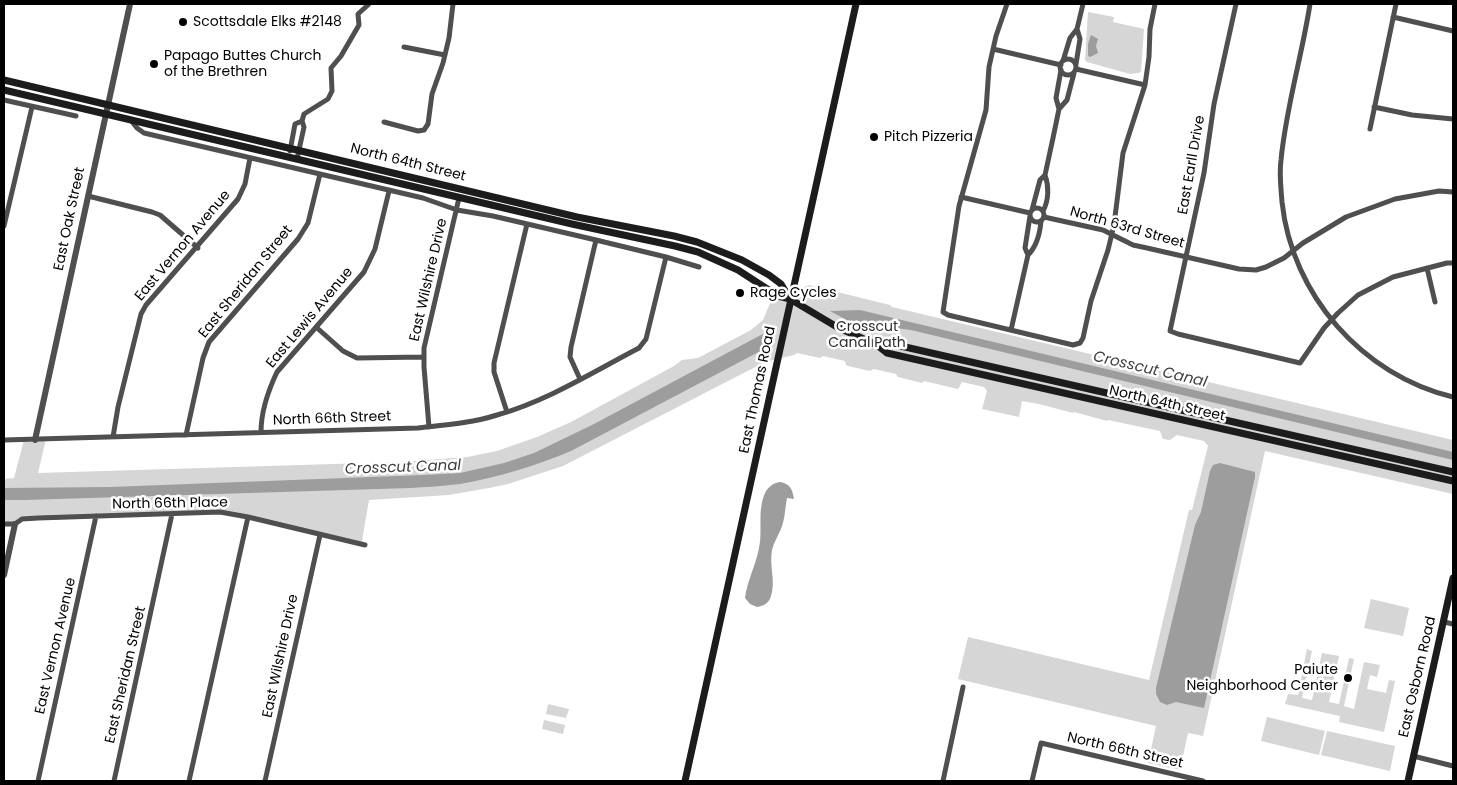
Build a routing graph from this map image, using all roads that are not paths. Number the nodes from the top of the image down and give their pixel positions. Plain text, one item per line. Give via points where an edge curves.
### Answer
1 (130, 4) edge
2 (369, 4) edge
3 (453, 4) edge
4 (856, 4) edge
5 (1007, 4) edge
6 (1083, 4) edge
7 (1155, 4) edge
8 (1236, 4) edge
9 (1310, 4) edge
10 (1396, 4) edge
11 (1393, 17) junction
12 (1077, 29) junction
13 (1453, 31) edge
14 (404, 47) dead end
15 (993, 49) junction
16 (445, 55) junction
17 (1061, 65) junction
18 (1075, 68) junction
19 (4, 80) edge
20 (1145, 85) junction
21 (4, 90) edge
22 (4, 100) edge
23 (108, 104) junction
24 (32, 107) junction
25 (1374, 107) junction
26 (1059, 109) junction
27 (106, 113) junction
28 (76, 116) dead end
29 (130, 119) junction
30 (1453, 119) edge
31 (302, 121) junction
32 (384, 122) dead end
33 (1370, 129) dead end
34 (290, 147) junction
35 (299, 149) junction
36 (288, 157) junction
37 (250, 158) junction
38 (297, 159) junction
39 (320, 174) junction
40 (1045, 175) junction
41 (461, 188) junction
42 (389, 191) junction
43 (1453, 192) edge
44 (88, 196) junction
45 (961, 196) junction
46 (460, 198) junction
47 (457, 210) junction
48 (1031, 213) junction
49 (1043, 216) junction
50 (528, 224) junction
51 (4, 226) edge
52 (1112, 234) junction
53 (683, 238) junction
54 (596, 240) junction
55 (680, 247) junction
56 (198, 248) junction
57 (1293, 251) junction
58 (1028, 255) junction
59 (666, 257) junction
60 (1185, 257) junction
61 (1453, 263) edge
62 (699, 267) dead end
63 (1427, 268) junction
64 (790, 299) junction
65 (1435, 302) dead end
66 (1332, 320) junction
67 (316, 327) junction
68 (1011, 330) junction
69 (877, 345) junction
70 (423, 357) junction
71 (580, 379) junction
72 (1453, 397) edge
73 (507, 412) junction
74 (429, 427) junction
75 (261, 432) junction
76 (186, 435) junction
77 (113, 437) junction
78 (4, 440) edge
79 (35, 440) junction
80 (1453, 472) edge
81 (1453, 481) edge
82 (172, 514) junction
83 (96, 516) junction
84 (248, 517) junction
85 (4, 524) edge
86 (15, 524) junction
87 (320, 535) junction
88 (364, 545) dead end
89 (4, 575) edge
90 (1453, 578) edge
91 (1444, 622) junction
92 (1453, 624) edge
93 (963, 688) dead end
94 (1413, 756) junction
95 (1453, 766) edge
96 (38, 781) edge
97 (114, 781) edge
98 (189, 781) edge
99 (265, 781) edge
100 (685, 781) edge
101 (943, 781) edge
102 (1032, 781) edge
103 (1203, 781) edge
104 (1408, 781) edge

1 - 23 street, East Oak Street
2 - 31 street via 358,14 359,25 331,68 332,91 328,99 304,114
3 - 16 street
4 - 64 main road, East Thomas Road
5 - 15 street
6 - 12 street
7 - 20 street
8 - 60 street, East Earll Drive
9 - 57 street via 1280,162 1283,211
10 - 11 street
11 - 13 street
11 - 25 street
12 - 17 street via 1070,38
12 - 18 street via 1080,39
14 - 16 street
15 - 17 street
15 - 45 street via 986,110
16 - 32 street via 424,130
17 - 18 street via 1070,59
17 - 18 street via 1067,75
17 - 26 street via 1056,98
18 - 20 street
18 - 26 street via 1067,100
19 - 23 main road, North 64th Street
20 - 52 street via 1123,153
21 - 27 main road, North 64th Street
22 - 24 street
23 - 27 street, East Oak Street
23 - 34 main road, North 64th Street
24 - 28 street
24 - 51 street
25 - 30 street
25 - 33 street
26 - 40 street
27 - 29 main road, North 64th Street
27 - 44 street, East Oak Street
29 - 36 main road, North 64th Street
29 - 37 street, North 64th Street via 144,133
31 - 34 street via 295,124
31 - 35 street via 304,127
34 - 35 main road, North 64th Street
34 - 36 street
35 - 38 street
35 - 41 main road, North 64th Street
36 - 38 main road, North 64th Street
37 - 39 street, North 64th Street
37 - 56 street, East Vernon Avenue via 238,199
38 - 46 main road, North 64th Street
39 - 42 street, North 64th Street
39 - 76 street, East Sheridan Street via 308,222 298,239 210,342 203,358
40 - 48 street via 1040,180
40 - 49 street via 1048,184
41 - 46 main road
41 - 53 main road, North 64th Street via 577,217
42 - 47 street, North 64th Street
42 - 67 street, East Lewis Avenue via 375,249 364,272
43 - 57 street, North 63rd Street via 1395,199 1346,217
44 - 56 street via 160,215
44 - 79 street, East Oak Street
45 - 48 street
45 - 68 street via 944,312
46 - 47 street, East Wilshire Drive
46 - 55 main road, North 64th Street
47 - 50 street, North 64th Street
47 - 70 street, East Wilshire Drive
48 - 49 street via 1038,208
48 - 49 street via 1035,222
48 - 58 street via 1025,248
49 - 52 street, North 63rd Street
49 - 58 street via 1033,250
50 - 54 street, North 64th Street
50 - 73 street via 494,363 495,377
52 - 60 street, North 63rd Street via 1133,245
52 - 68 street via 1080,343 1073,345
53 - 55 main road
53 - 64 main road, North 64th Street via 754,266 781,284
54 - 59 street, North 64th Street
54 - 71 street via 571,347 570,358
55 - 64 main road, North 64th Street via 738,270 778,296
56 - 77 street, East Vernon Avenue via 141,314
57 - 60 street, North 63rd Street via 1274,264 1256,270
57 - 66 street via 1310,289
58 - 68 street
59 - 62 street, North 64th Street
59 - 71 street, North 66th Street via 643,344
60 - 66 street, East Earll Drive via 1170,331 1300,362
61 - 63 street
63 - 65 street
63 - 66 street via 1393,277 1358,295
64 - 69 main road, North 64th Street via 837,327
64 - 100 main road, East Thomas Road
66 - 72 street via 1358,348 1390,372
67 - 70 street via 343,351 358,358
67 - 75 street, East Lewis Avenue via 277,372 268,392
69 - 80 main road, North 64th Street via 892,344
69 - 81 main road, North 64th Street via 887,353
70 - 74 street, East Wilshire Drive
71 - 73 street, North 66th Street
73 - 74 street, North 66th Street via 470,422
74 - 75 street, North 66th Street
75 - 76 street, North 66th Street
76 - 77 street, North 66th Street
77 - 79 street, North 66th Street
78 - 79 street, North 66th Street
82 - 83 street, North 66th Place
82 - 84 street, North 66th Place via 220,512
82 - 97 street, East Sheridan Street
83 - 86 street, North 66th Place via 38,518
83 - 96 street, East Vernon Avenue
84 - 87 street, North 66th Place
84 - 98 street
85 - 86 street, North 66th Place
86 - 89 street
87 - 88 street, North 66th Place
87 - 99 street, East Wilshire Drive
90 - 91 main road, East Osborn Road
91 - 92 street
91 - 94 main road, East Osborn Road
93 - 101 street
94 - 95 street
94 - 104 main road, East Osborn Road
102 - 103 street, North 66th Street via 1041,743

